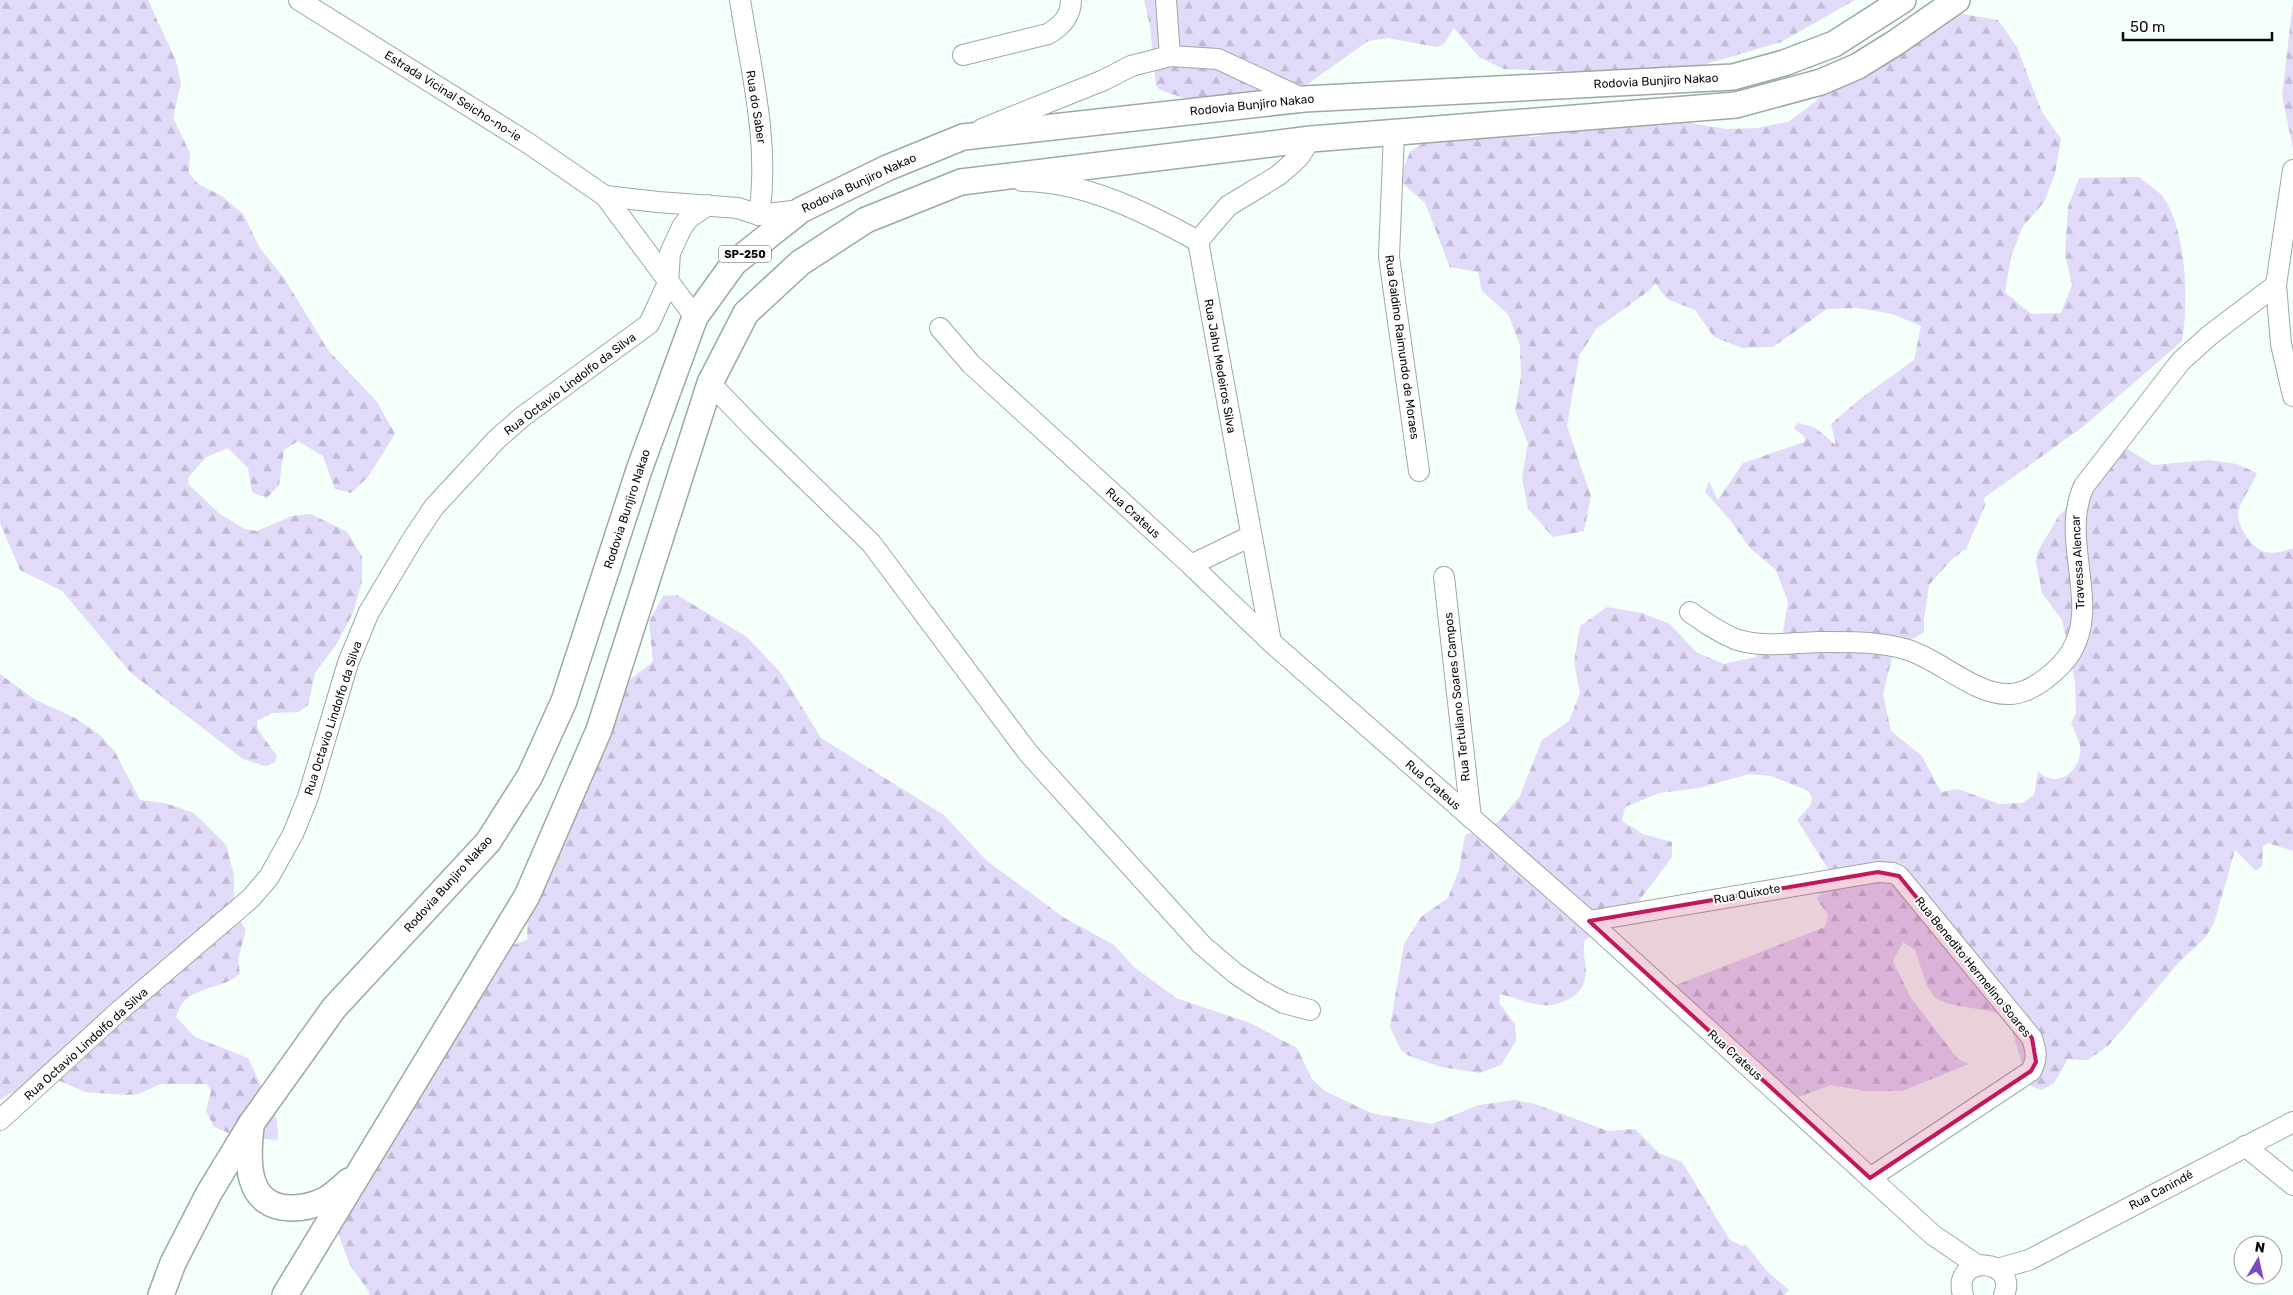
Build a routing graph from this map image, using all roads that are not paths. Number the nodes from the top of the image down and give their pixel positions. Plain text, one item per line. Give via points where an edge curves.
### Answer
1 (299, 0) edge
2 (740, 0) edge
3 (1071, 0) edge
4 (1166, 0) edge
5 (1903, 0) edge
6 (1957, 0) edge
7 (963, 55) dead end
8 (1170, 56) junction
9 (1304, 99) junction
10 (1394, 133) junction
11 (963, 137) junction
12 (1311, 139) junction
13 (2293, 170) edge
14 (962, 182) junction
15 (605, 196) junction
16 (708, 205) junction
17 (801, 210) junction
18 (759, 215) junction
19 (1198, 241) junction
20 (668, 282) junction
21 (2276, 284) junction
22 (695, 317) junction
23 (940, 328) dead end
24 (710, 383) junction
25 (2293, 396) edge
26 (1419, 471) dead end
27 (1251, 536) junction
28 (1191, 565) junction
29 (1444, 577) dead end
30 (1690, 612) dead end
31 (1271, 642) junction
32 (1471, 818) junction
33 (1904, 880) joint
34 (1589, 921) junction
35 (1310, 1010) dead end
36 (0, 1120) edge
37 (2293, 1122) edge
38 (252, 1124) junction
39 (2245, 1146) junction
40 (358, 1174) junction
41 (1870, 1178) junction
42 (2293, 1185) edge
43 (1933, 1234) junction
44 (1977, 1265) junction
45 (2004, 1287) edge
46 (1961, 1289) edge
47 (161, 1295) edge
48 (284, 1295) edge

1 - 15 street, Estrada Vicinal Seicho-no-ie via 528,142
2 - 18 street, Rua do Saber via 763,149
3 - 7 street via 1067,18 1048,34
4 - 8 street
5 - 9 main road, Rodovia Bunjiro Nakao / SP-250 via 1834,44 1784,63 1733,77
6 - 10 main road via 1858,66 1821,82 1736,105
8 - 9 street via 1218,60
8 - 11 street via 1131,66
9 - 11 main road, Rodovia Bunjiro Nakao / SP-250
10 - 12 main road
10 - 26 street, Rua Galdino Raimundo de Moraes via 1389,257
11 - 17 main road, Rodovia Bunjiro Nakao / SP-250 via 887,168
12 - 14 main road
12 - 19 street via 1299,157 1279,175 1228,206
13 - 21 street
14 - 19 street via 1038,181 1082,190 1146,212
14 - 24 main road via 866,220 800,262 746,313
15 - 16 street
15 - 20 street
16 - 18 street via 738,208
16 - 20 street via 682,227 670,253
17 - 18 street
17 - 22 main road, Rodovia Bunjiro Nakao / SP-250 via 734,263
19 - 27 street, Rua Jahu Medeiros Silva
20 - 22 street
20 - 36 street, Rua Octavio Lindolfo da Silva via 649,324 522,417 496,440 434,507 369,612 348,663 308,797 293,834 268,877 251,898 118,1012
21 - 25 street via 2281,344
21 - 30 street, Travessa Alencar via 2181,362 2084,486 2074,519 2081,599 2078,640 2070,654 2042,682 2028,690 2010,694 1987,690 1910,650 1892,646 1819,642 1768,645 1737,639 1717,631
22 - 38 main road, Rodovia Bunjiro Nakao / SP-250 via 639,470 564,701 530,776 488,842 334,1008
23 - 28 street, Rua Crateus via 971,364
24 - 35 street via 871,543 1029,754 1202,945 1262,991 1284,1003
24 - 40 main road via 598,730 527,896
27 - 28 street
27 - 31 street, Rua Jahu Medeiros Silva
28 - 31 street, Rua Crateus
29 - 32 street, Rua Tertuliano Soares Campos
31 - 32 street, Rua Crateus
32 - 34 street, Rua Crateus
33 - 34 street, Rua Quixote via 1893,873 1878,872
33 - 41 street, Rua Benedito Hermelino Soares via 2032,1038 2036,1062 2032,1071
34 - 41 street, Rua Crateus
37 - 39 street, Rua Canindé
38 - 40 main road via 248,1155 252,1182 264,1201 282,1208 302,1208 326,1200
38 - 47 main road, Rodovia Bunjiro Nakao / SP-250 via 209,1193 173,1263
39 - 42 street
39 - 45 street, Rua Canindé via 2029,1260
40 - 48 main road
41 - 43 street, Rua Crateus
43 - 44 street, Rua Crateus
43 - 46 street, Rua Crateus
44 - 45 street via 1991,1266
44 - 46 street via 1965,1274

